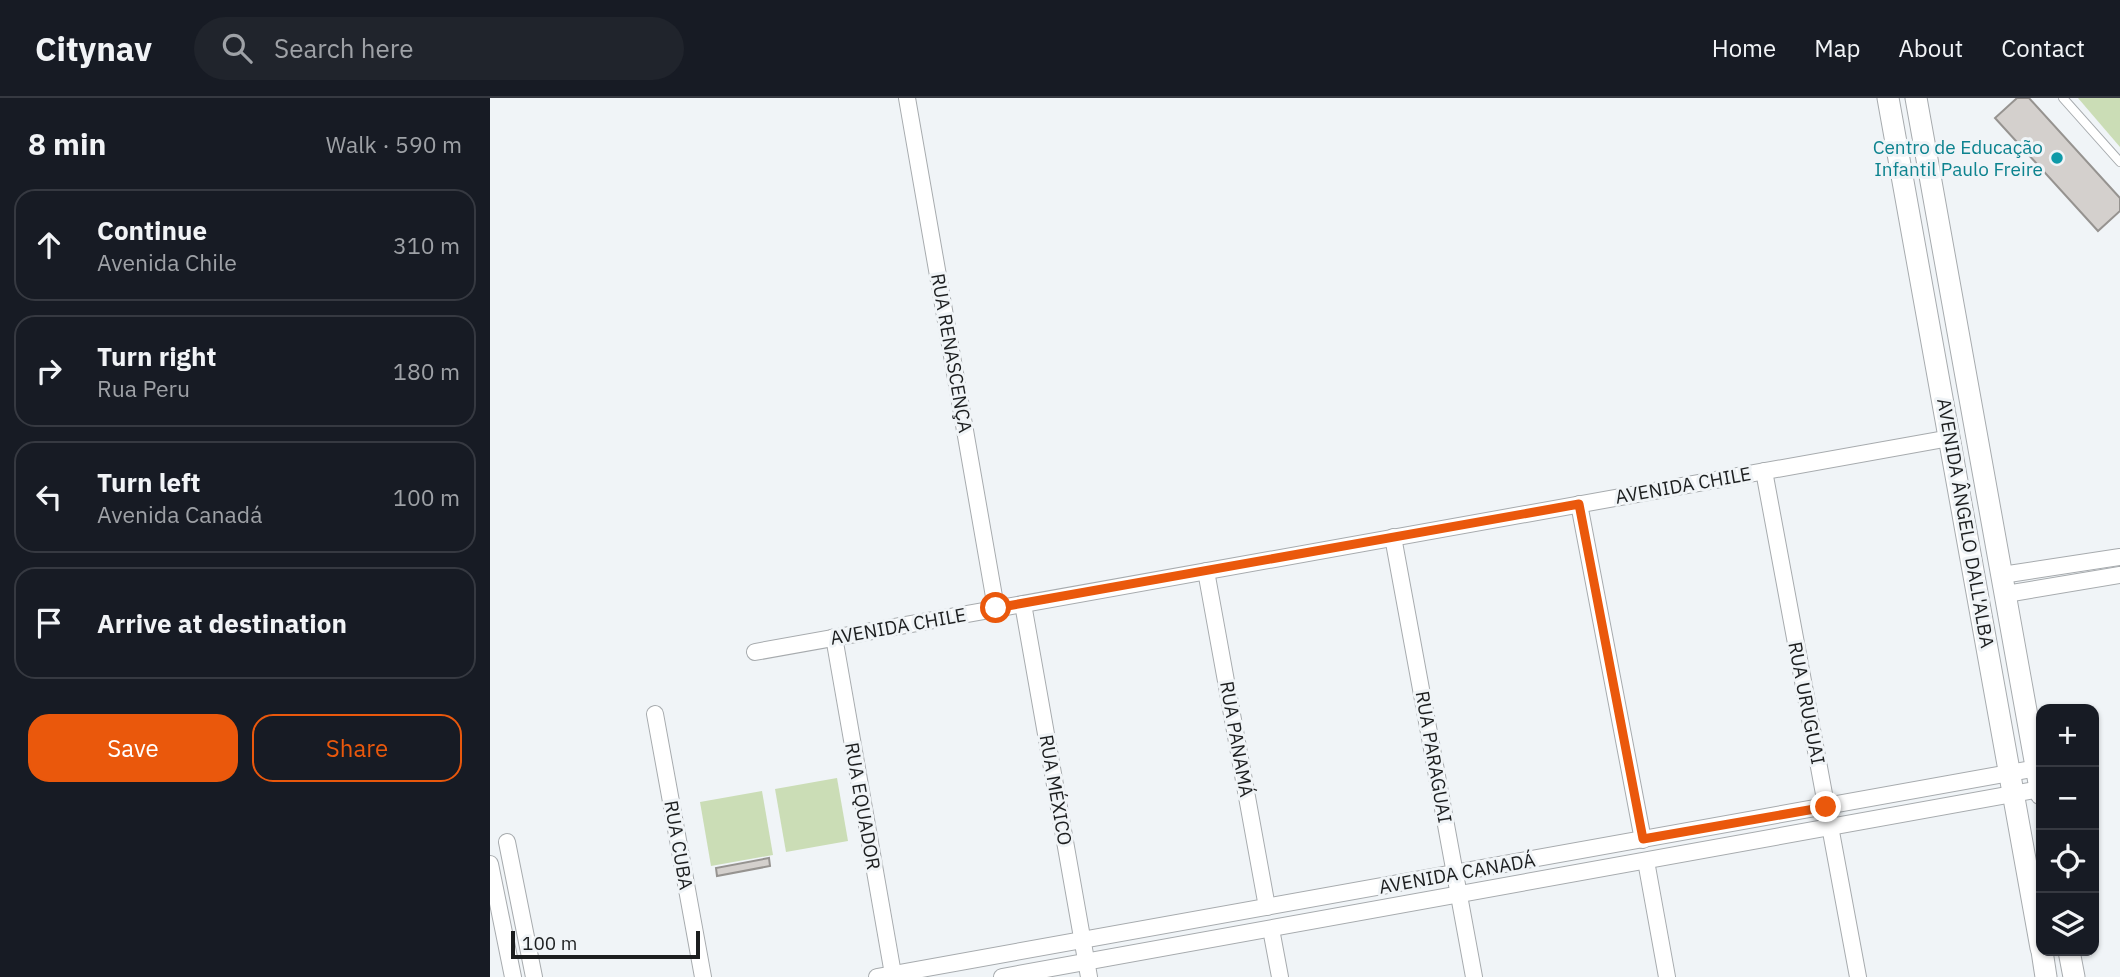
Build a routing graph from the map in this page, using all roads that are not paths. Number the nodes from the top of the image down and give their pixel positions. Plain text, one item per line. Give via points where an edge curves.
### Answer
1 (907, 98) edge
2 (1888, 98) edge
3 (1916, 98) edge
4 (2063, 98) edge
5 (2120, 162) edge
6 (1950, 438) junction
7 (1764, 471) junction
8 (1579, 504) junction
9 (1394, 537) junction
10 (2120, 557) edge
11 (1206, 571) junction
12 (2120, 575) edge
13 (2004, 585) junction
14 (1023, 604) junction
15 (996, 608) junction
16 (834, 637) junction
17 (755, 652) dead end
18 (655, 714) dead end
19 (2037, 767) edge
20 (2036, 768) edge
21 (2011, 773) junction
22 (2036, 793) edge
23 (2015, 795) junction
24 (1826, 807) junction
25 (1830, 828) junction
26 (1643, 839) junction
27 (507, 842) dead end
28 (1646, 861) junction
29 (491, 873) edge
30 (1455, 873) junction
31 (1460, 895) junction
32 (1267, 907) junction
33 (2036, 920) edge
34 (1271, 929) junction
35 (1083, 940) junction
36 (2042, 956) edge
37 (2071, 956) edge
38 (1088, 969) edge
39 (885, 976) edge
40 (513, 977) edge
41 (534, 977) edge
42 (702, 977) edge
43 (1002, 977) edge
44 (1280, 977) edge
45 (1474, 977) edge
46 (1667, 977) edge
47 (1858, 977) edge
48 (2046, 977) edge
49 (2074, 977) edge

1 - 15 street, RUA RENASCENÇA
2 - 6 main road, AVENIDA ÂNGELO DALL'ALBA
3 - 13 main road, AVENIDA ÂNGELO DALL'ALBA
4 - 5 lane
6 - 7 street, AVENIDA CHILE
6 - 21 main road, AVENIDA ÂNGELO DALL'ALBA
7 - 8 street, AVENIDA CHILE
7 - 24 street, RUA URUGUAI
8 - 9 street, AVENIDA CHILE
8 - 26 street
9 - 11 street, AVENIDA CHILE
9 - 30 street, RUA PARAGUAI
10 - 13 street
11 - 14 street, AVENIDA CHILE
11 - 32 street, RUA PANAMÁ
12 - 13 street
13 - 19 main road, AVENIDA ÂNGELO DALL'ALBA
14 - 15 street, AVENIDA CHILE
14 - 35 street, RUA MÉXICO
15 - 16 street, AVENIDA CHILE
16 - 17 street, AVENIDA CHILE
16 - 39 street, RUA EQUADOR
18 - 42 street, RUA CUBA
20 - 21 street, AVENIDA CANADÁ
21 - 23 main road, AVENIDA ÂNGELO DALL'ALBA
21 - 24 street, AVENIDA CANADÁ
22 - 23 street, AVENIDA CANADÁ
23 - 25 street, AVENIDA CANADÁ
23 - 33 main road, AVENIDA ÂNGELO DALL'ALBA
24 - 25 street, RUA URUGUAI
24 - 26 street, AVENIDA CANADÁ
25 - 28 street, AVENIDA CANADÁ
25 - 47 street, RUA URUGUAI
26 - 30 street, AVENIDA CANADÁ
27 - 41 street
28 - 31 street, AVENIDA CANADÁ
28 - 46 street
29 - 40 street
30 - 31 street, RUA PARAGUAI
30 - 32 street, AVENIDA CANADÁ
31 - 34 street, AVENIDA CANADÁ
31 - 45 street, RUA PARAGUAI
32 - 35 street, AVENIDA CANADÁ
34 - 38 street, AVENIDA CANADÁ
34 - 44 street
35 - 38 street, RUA MÉXICO
35 - 39 street, AVENIDA CANADÁ
36 - 48 main road, AVENIDA ÂNGELO DALL'ALBA
37 - 49 main road
38 - 43 street, AVENIDA CANADÁ

